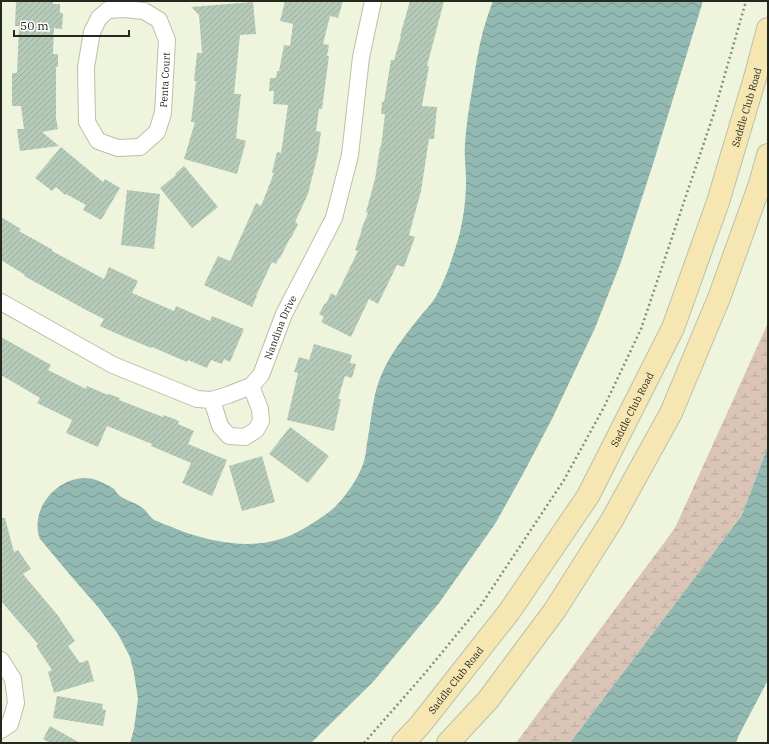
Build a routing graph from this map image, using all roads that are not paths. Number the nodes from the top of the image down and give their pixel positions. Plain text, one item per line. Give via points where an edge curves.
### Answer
1 (374, 1) edge
2 (106, 6) edge
3 (768, 29) edge
4 (768, 155) edge
5 (1, 302) edge
6 (251, 386) junction
7 (212, 400) junction
8 (1, 660) edge
9 (1, 730) edge
10 (404, 743) edge
11 (448, 743) edge

1 - 6 street, Nandina Drive via 361,57 350,156 334,218 284,314 262,375
2 - 2 street, Penta Court via 144,11 159,20 167,40 163,113 157,132 140,147 118,148 98,140 87,122 86,67 92,32
3 - 10 street, Saddle Club Road via 718,202 673,328 588,496 510,612
4 - 11 street via 719,298 671,413 612,520 555,610 488,700
5 - 7 street, Nandina Drive via 113,365 197,399
6 - 7 street, Nandina Drive
6 - 7 street via 260,409 261,421 256,430 245,437 229,436 220,426
8 - 9 street via 13,679 16,703 10,724

